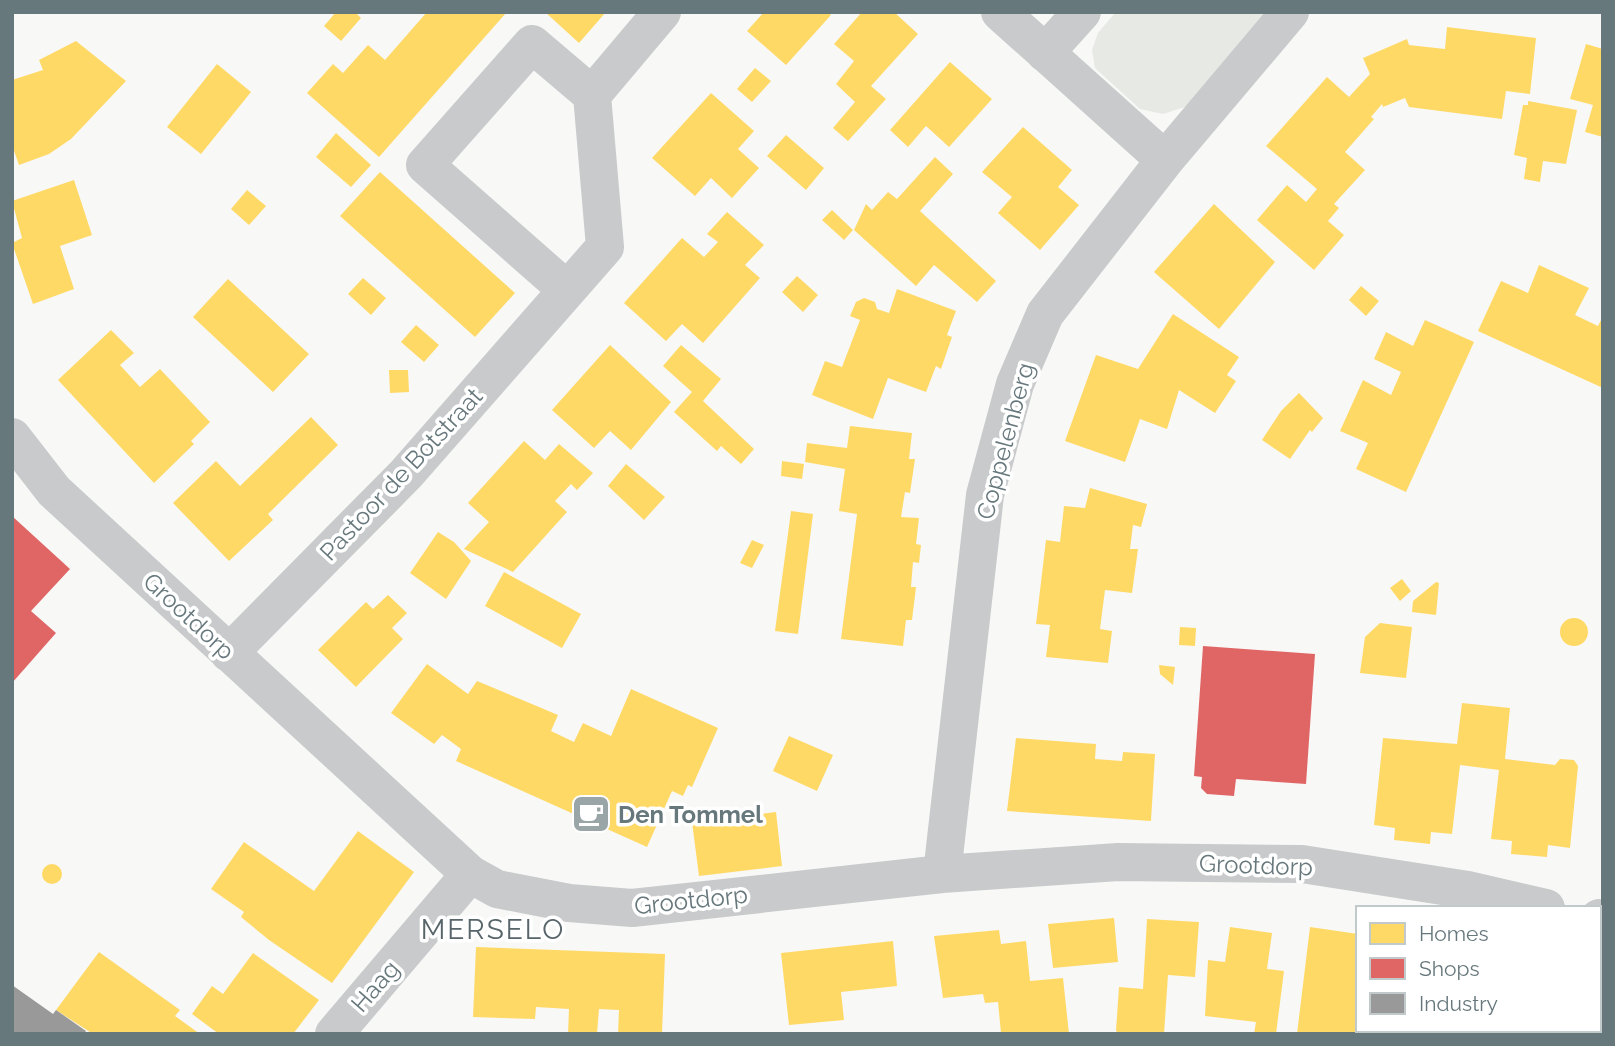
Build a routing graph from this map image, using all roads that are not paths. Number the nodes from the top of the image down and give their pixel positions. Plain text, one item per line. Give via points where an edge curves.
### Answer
1 (662, 12) edge
2 (1000, 12) edge
3 (1082, 12) edge
4 (1290, 12) edge
5 (1045, 52) junction
6 (592, 95) junction
7 (1165, 160) junction
8 (567, 290) junction
9 (12, 437) edge
10 (229, 653) junction
11 (470, 874) junction
12 (942, 874) junction
13 (1537, 906) edge
14 (334, 1034) edge

1 - 6 street
2 - 5 street
3 - 5 street
4 - 7 street, Coppelenberg
5 - 7 street
6 - 8 street, Pastoor de Botstraat via 604,247
6 - 8 street via 532,44 425,165
7 - 12 street, Coppelenberg via 1045,314 1015,384 985,495
8 - 10 street, Pastoor de Botstraat via 406,474
9 - 10 street, Grootdorp via 54,491
10 - 11 street, Grootdorp
11 - 12 street, Grootdorp via 497,889 569,903 632,908
11 - 14 street, Haag
12 - 13 street, Grootdorp via 1118,862 1302,864 1468,890

